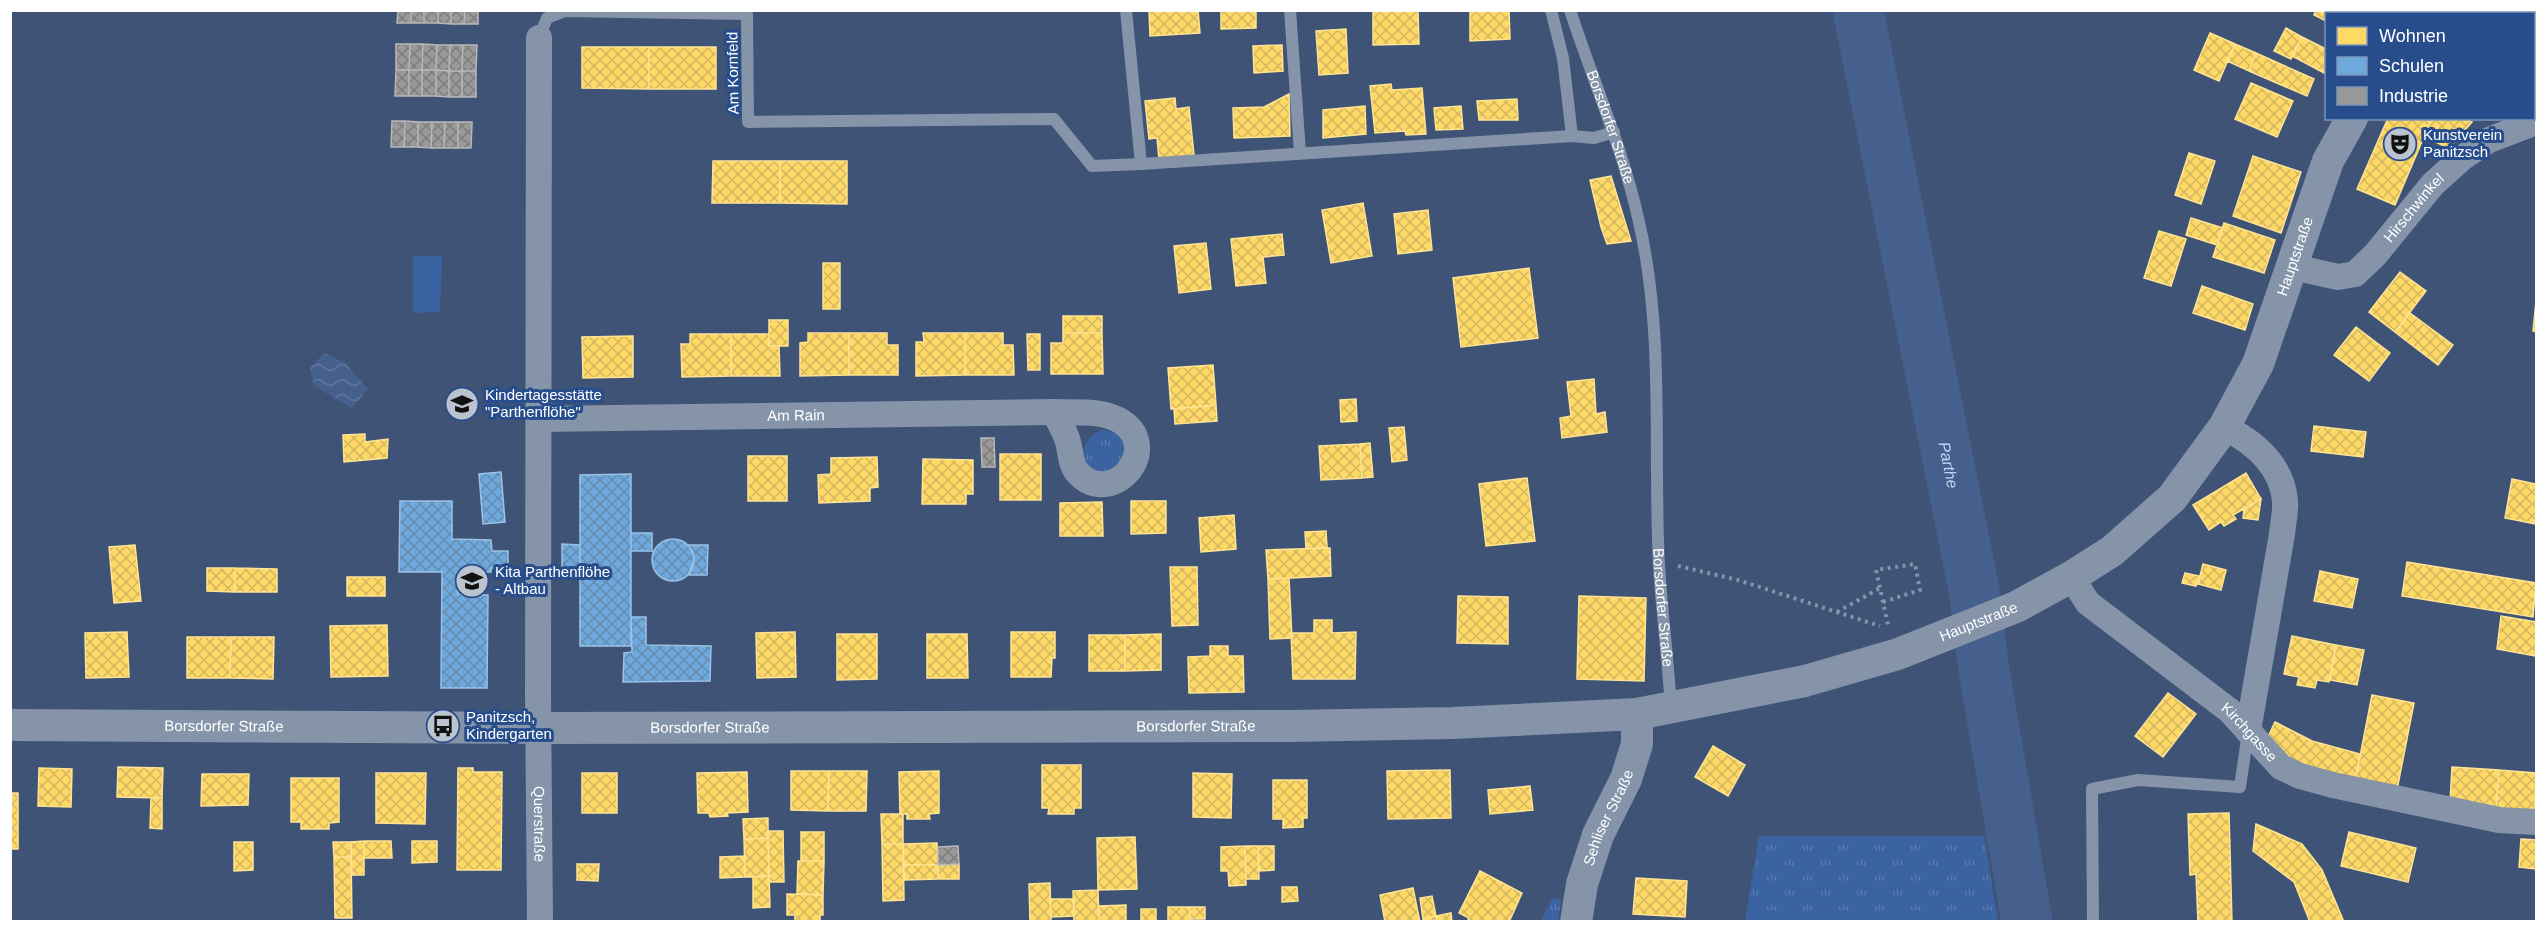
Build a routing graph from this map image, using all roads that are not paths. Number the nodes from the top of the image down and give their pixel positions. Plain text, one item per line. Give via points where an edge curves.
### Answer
1 (1126, 10) edge
2 (1290, 10) edge
3 (1551, 10) edge
4 (1569, 10) edge
5 (539, 38) joint
6 (2351, 120) edge
7 (2536, 122) edge
8 (1614, 132) junction
9 (1572, 136) junction
10 (1300, 153) junction
11 (1140, 164) junction
12 (2293, 267) junction
13 (1054, 412) dead end
14 (540, 419) junction
15 (2224, 427) junction
16 (2071, 578) junction
17 (1671, 708) junction
18 (1637, 714) junction
19 (10, 725) edge
20 (539, 728) junction
21 (2248, 731) junction
22 (2536, 822) edge
23 (540, 921) edge
24 (1576, 921) edge
25 (2093, 921) edge

1 - 11 lane
2 - 10 lane
3 - 9 lane via 1563,57
4 - 8 lane, Borsdorfer Straße
5 - 11 lane, Am Kornfeld via 547,18 565,11 747,14 748,122 1053,119 1092,166
5 - 14 street
6 - 12 street, Hauptstraße via 2328,161
7 - 12 street, Hirschwinkel via 2489,140 2462,158 2433,184 2355,274 2338,277
8 - 9 lane via 1594,138
8 - 17 lane, Borsdorfer Straße via 1640,222 1648,277 1655,350 1659,566
9 - 10 lane
10 - 11 lane
12 - 15 street, Hauptstraße via 2258,364
13 - 14 street, Am Rain
14 - 20 street
15 - 16 street, Hauptstraße via 2172,498 2112,552
15 - 21 street via 2263,453 2280,477 2285,502
16 - 17 street, Hauptstraße via 2016,608 1898,654 1805,681
16 - 21 street, Kirchgasse via 2088,603 2230,711
17 - 18 street, Borsdorfer Straße
18 - 20 street, Borsdorfer Straße via 1551,720 1290,726
18 - 24 street, Sehliser Straße via 1637,744 1626,779 1598,835 1582,884
19 - 20 street, Borsdorfer Straße
20 - 23 street, Querstraße
21 - 22 street, Kirchgasse via 2281,767 2300,776 2499,820
21 - 25 lane via 2240,788 2138,780 2092,789

